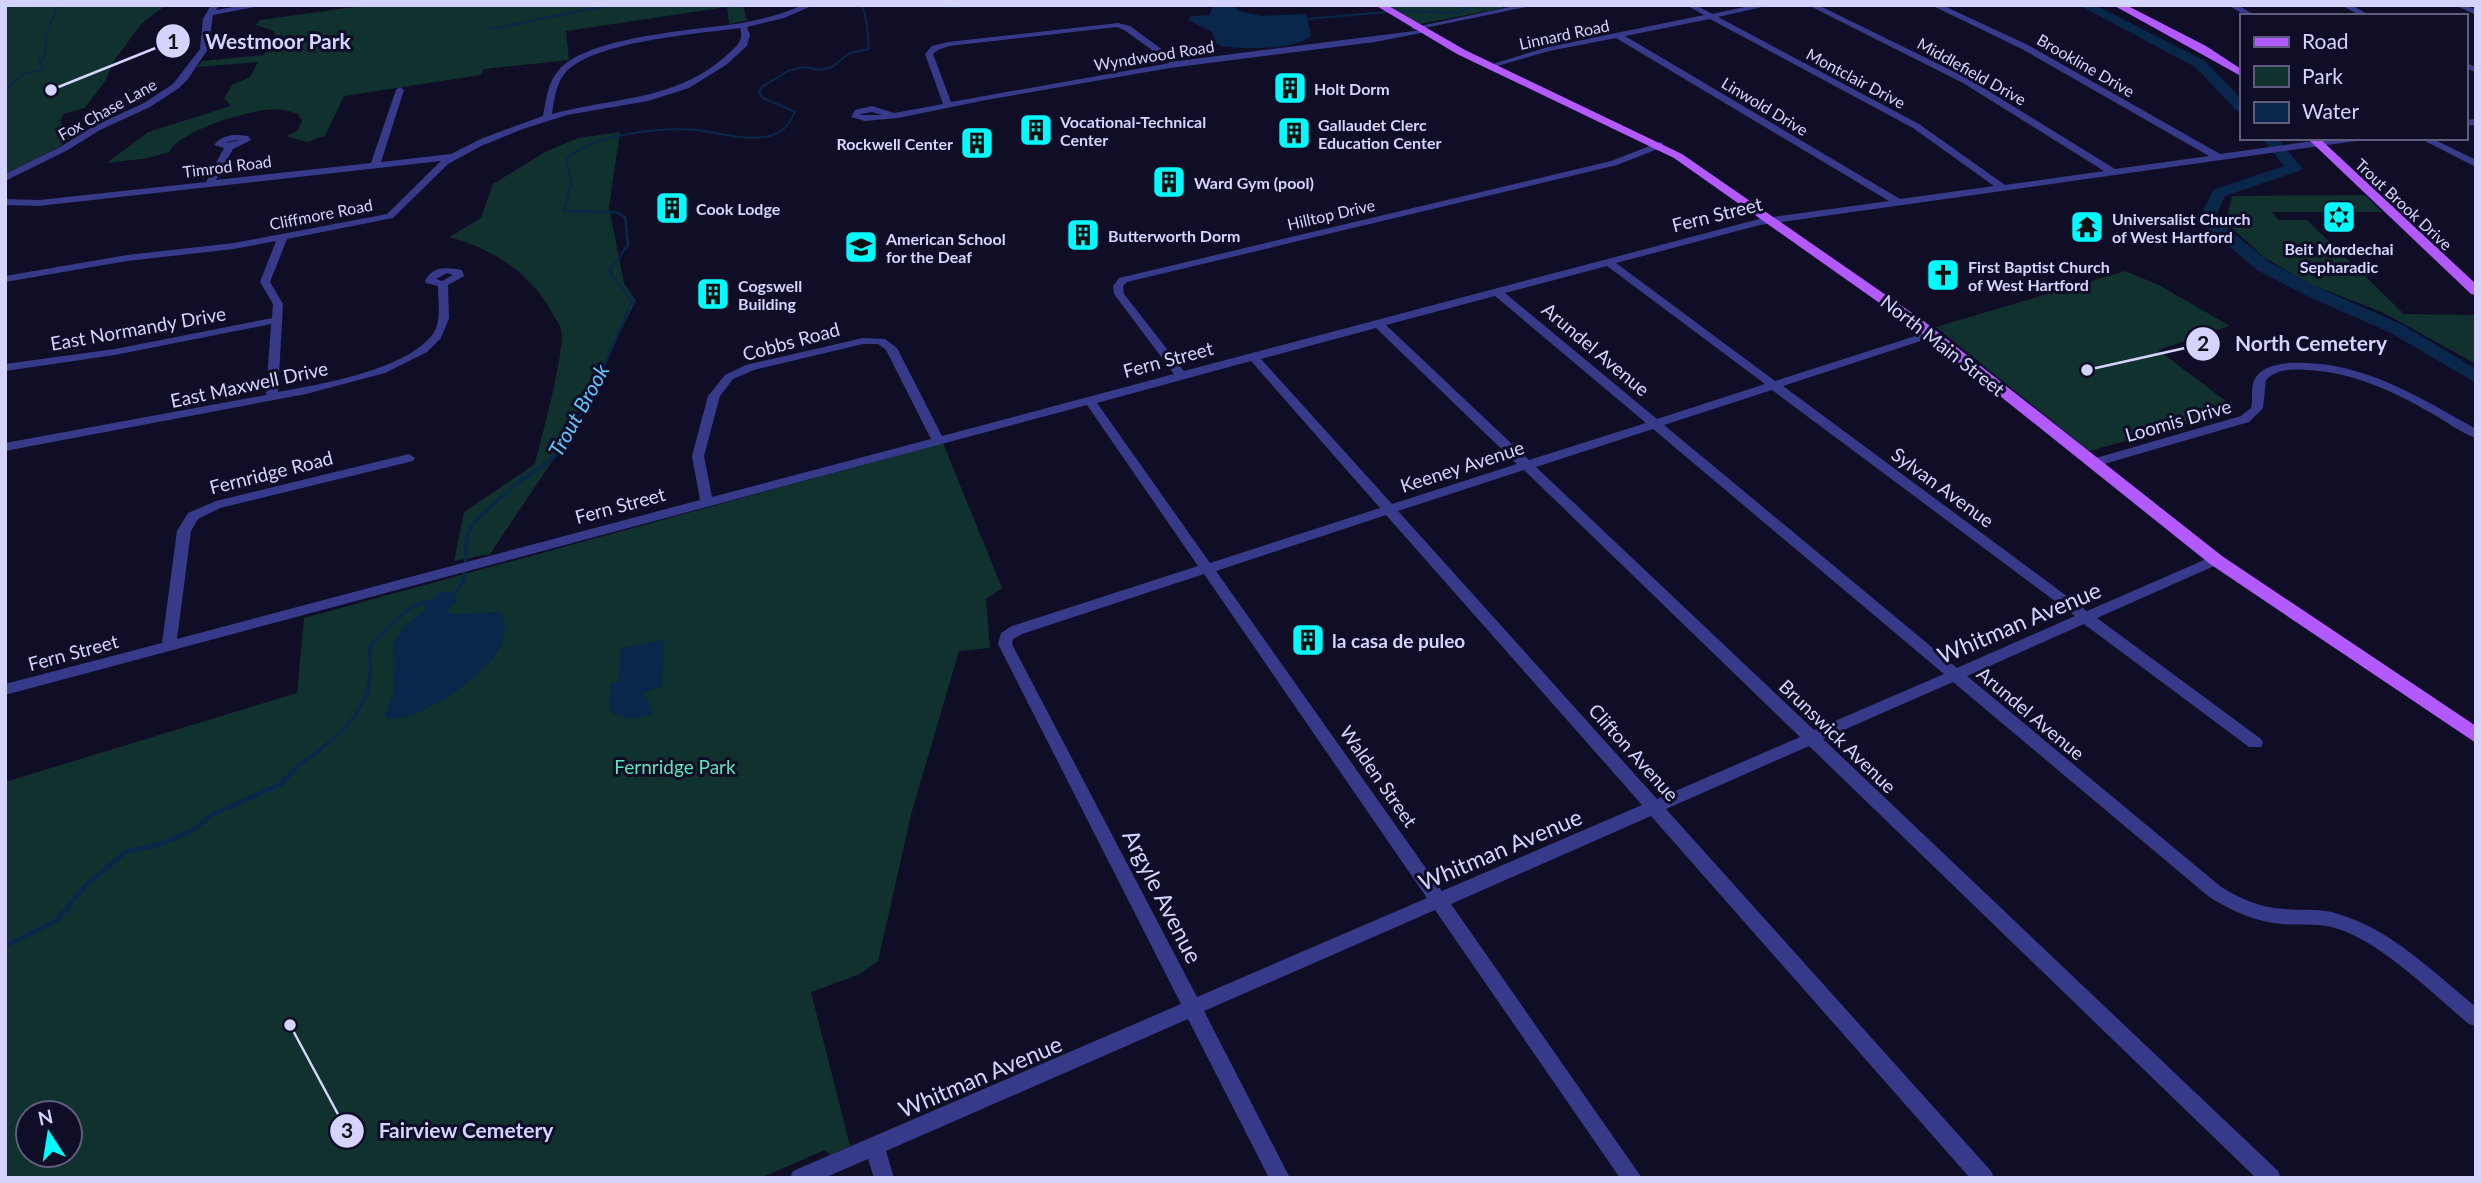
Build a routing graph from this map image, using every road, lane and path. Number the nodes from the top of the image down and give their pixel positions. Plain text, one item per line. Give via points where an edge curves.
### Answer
1 (261, 5) edge
2 (810, 5) edge
3 (1532, 5) edge
4 (1690, 5) edge
5 (1768, 5) edge
6 (1812, 5) edge
7 (1935, 5) edge
8 (2118, 5) edge
9 (2232, 5) edge
10 (2345, 5) edge
11 (2459, 5) edge
12 (1380, 6) edge
13 (213, 9) edge
14 (2476, 13) edge
15 (2248, 14) edge
16 (2363, 14) edge
17 (1713, 18) junction
18 (743, 25) junction
19 (1418, 30) junction
20 (1619, 36) junction
21 (1178, 65) junction
22 (1490, 66) junction
23 (2240, 72) edge
24 (400, 90) dead end
25 (947, 104) junction
26 (893, 116) dead end
27 (547, 118) junction
28 (2427, 140) edge
29 (2314, 141) edge
30 (1660, 145) junction
31 (229, 147) dead end
32 (452, 157) junction
33 (2218, 157) junction
34 (376, 163) junction
35 (2476, 164) edge
36 (2112, 172) junction
37 (5, 178) edge
38 (209, 184) junction
39 (2003, 187) junction
40 (1896, 201) junction
41 (5, 202) edge
42 (1772, 219) junction
43 (282, 238) junction
44 (1608, 262) junction
45 (5, 279) edge
46 (443, 284) dead end
47 (2476, 291) edge
48 (1497, 292) junction
49 (277, 320) junction
50 (1378, 323) junction
51 (1932, 334) junction
52 (1252, 356) junction
53 (5, 368) edge
54 (1181, 375) junction
55 (1772, 385) junction
56 (272, 397) junction
57 (1089, 399) junction
58 (1655, 424) junction
59 (2476, 434) edge
60 (938, 440) junction
61 (5, 447) edge
62 (410, 458) dead end
63 (2093, 463) junction
64 (1525, 465) junction
65 (707, 502) junction
66 (1388, 510) junction
67 (2216, 560) junction
68 (1209, 568) junction
69 (2088, 618) junction
70 (1006, 637) joint
71 (169, 646) junction
72 (1955, 675) junction
73 (5, 690) edge
74 (2476, 736) edge
75 (1811, 739) junction
76 (2255, 743) dead end
77 (1655, 807) junction
78 (1440, 900) junction
79 (1193, 1008) junction
80 (2476, 1018) edge
81 (874, 1146) junction
82 (800, 1178) edge
83 (884, 1178) edge
84 (1280, 1178) edge
85 (1632, 1178) edge
86 (1984, 1178) edge
87 (2271, 1178) edge

1 - 13 street
2 - 18 street
3 - 19 street, Wyndwood Road
4 - 17 street, Montclair Drive
5 - 17 street, Linnard Road
6 - 36 street, Middlefield Drive via 1966,81
7 - 33 street, Brookline Drive via 2025,47
8 - 23 main road
9 - 15 street
10 - 16 street
11 - 14 street
12 - 19 main road, North Main Street
13 - 37 street, Fox Chase Lane via 206,19 204,49 176,86
17 - 20 street, Linnard Road
17 - 39 street, Montclair Drive via 1916,126
18 - 27 street, Cliffmore Road via 746,40 739,49 683,90
18 - 27 street via 643,40 585,57 555,80
19 - 21 street, Wyndwood Road via 1335,46
19 - 22 main road, North Main Street
20 - 22 street, Linnard Road
20 - 40 street, Linwold Drive
21 - 25 street, Wyndwood Road
21 - 25 street via 1118,25 948,44 929,54
22 - 30 main road, North Main Street
24 - 34 street
25 - 26 street, Wyndwood Road
27 - 32 street, Cliffmore Road
28 - 35 street
29 - 33 street, Fern Street
29 - 47 main road, Trout Brook Drive
30 - 42 main road, North Main Street
30 - 54 street, Hilltop Drive via 1614,163 1124,280 1118,286 1119,294
31 - 38 street
32 - 34 street, Timrod Road
32 - 43 street, Cliffmore Road via 390,216
33 - 36 street, Fern Street
34 - 38 street, Timrod Road
36 - 39 street, Fern Street
38 - 41 street, Timrod Road via 40,203
39 - 40 street, Fern Street
40 - 42 street, Fern Street
42 - 44 street, Fern Street
42 - 51 main road, North Main Street
43 - 45 street, Cliffmore Road
43 - 49 street via 265,282 278,304
44 - 48 street, Fern Street
44 - 55 street, Sylvan Avenue
46 - 56 street, East Maxwell Drive via 443,324 429,344 411,356 376,372
48 - 50 street, Fern Street
48 - 58 street, Arundel Avenue
49 - 53 street, East Normandy Drive
49 - 56 street
50 - 52 street, Fern Street
50 - 64 street, Brunswick Avenue
51 - 55 street, Keeney Avenue
51 - 63 main road, North Main Street
52 - 54 street, Fern Street
52 - 66 street, Clifton Avenue
54 - 57 street, Fern Street
55 - 58 street, Keeney Avenue
55 - 69 street, Sylvan Avenue
56 - 61 street, East Maxwell Drive
57 - 60 street, Fern Street
57 - 68 street, Walden Street
58 - 64 street, Keeney Avenue
58 - 72 street, Arundel Avenue
59 - 63 street, Loomis Drive via 2379,382 2332,368 2292,366 2262,377 2259,406 2245,419
60 - 65 street, Fern Street
60 - 65 street, Cobbs Road via 893,352 881,341 863,341 750,367 729,377 714,396 698,456
62 - 71 street, Fernridge Road via 224,502 192,516 184,527
63 - 67 main road, North Main Street
64 - 66 street, Keeney Avenue
64 - 75 street, Brunswick Avenue
65 - 71 street, Fern Street
66 - 68 street, Keeney Avenue
66 - 77 street, Clifton Avenue
67 - 69 street, Whitman Avenue
67 - 74 main road, North Main Street
68 - 70 street, Keeney Avenue
68 - 78 street, Walden Street
69 - 72 street, Whitman Avenue
69 - 76 street, Sylvan Avenue
70 - 79 street, Argyle Avenue via 1005,644
71 - 73 street, Fern Street
72 - 75 street, Whitman Avenue
72 - 80 street, Arundel Avenue via 2223,897 2265,914 2319,917 2353,927
75 - 77 street, Whitman Avenue
75 - 87 street, Brunswick Avenue
77 - 78 street, Whitman Avenue
77 - 86 street, Clifton Avenue
78 - 79 street, Whitman Avenue
78 - 85 street, Walden Street
79 - 81 street, Whitman Avenue
79 - 84 street, Argyle Avenue
81 - 82 street, Whitman Avenue
81 - 83 street

